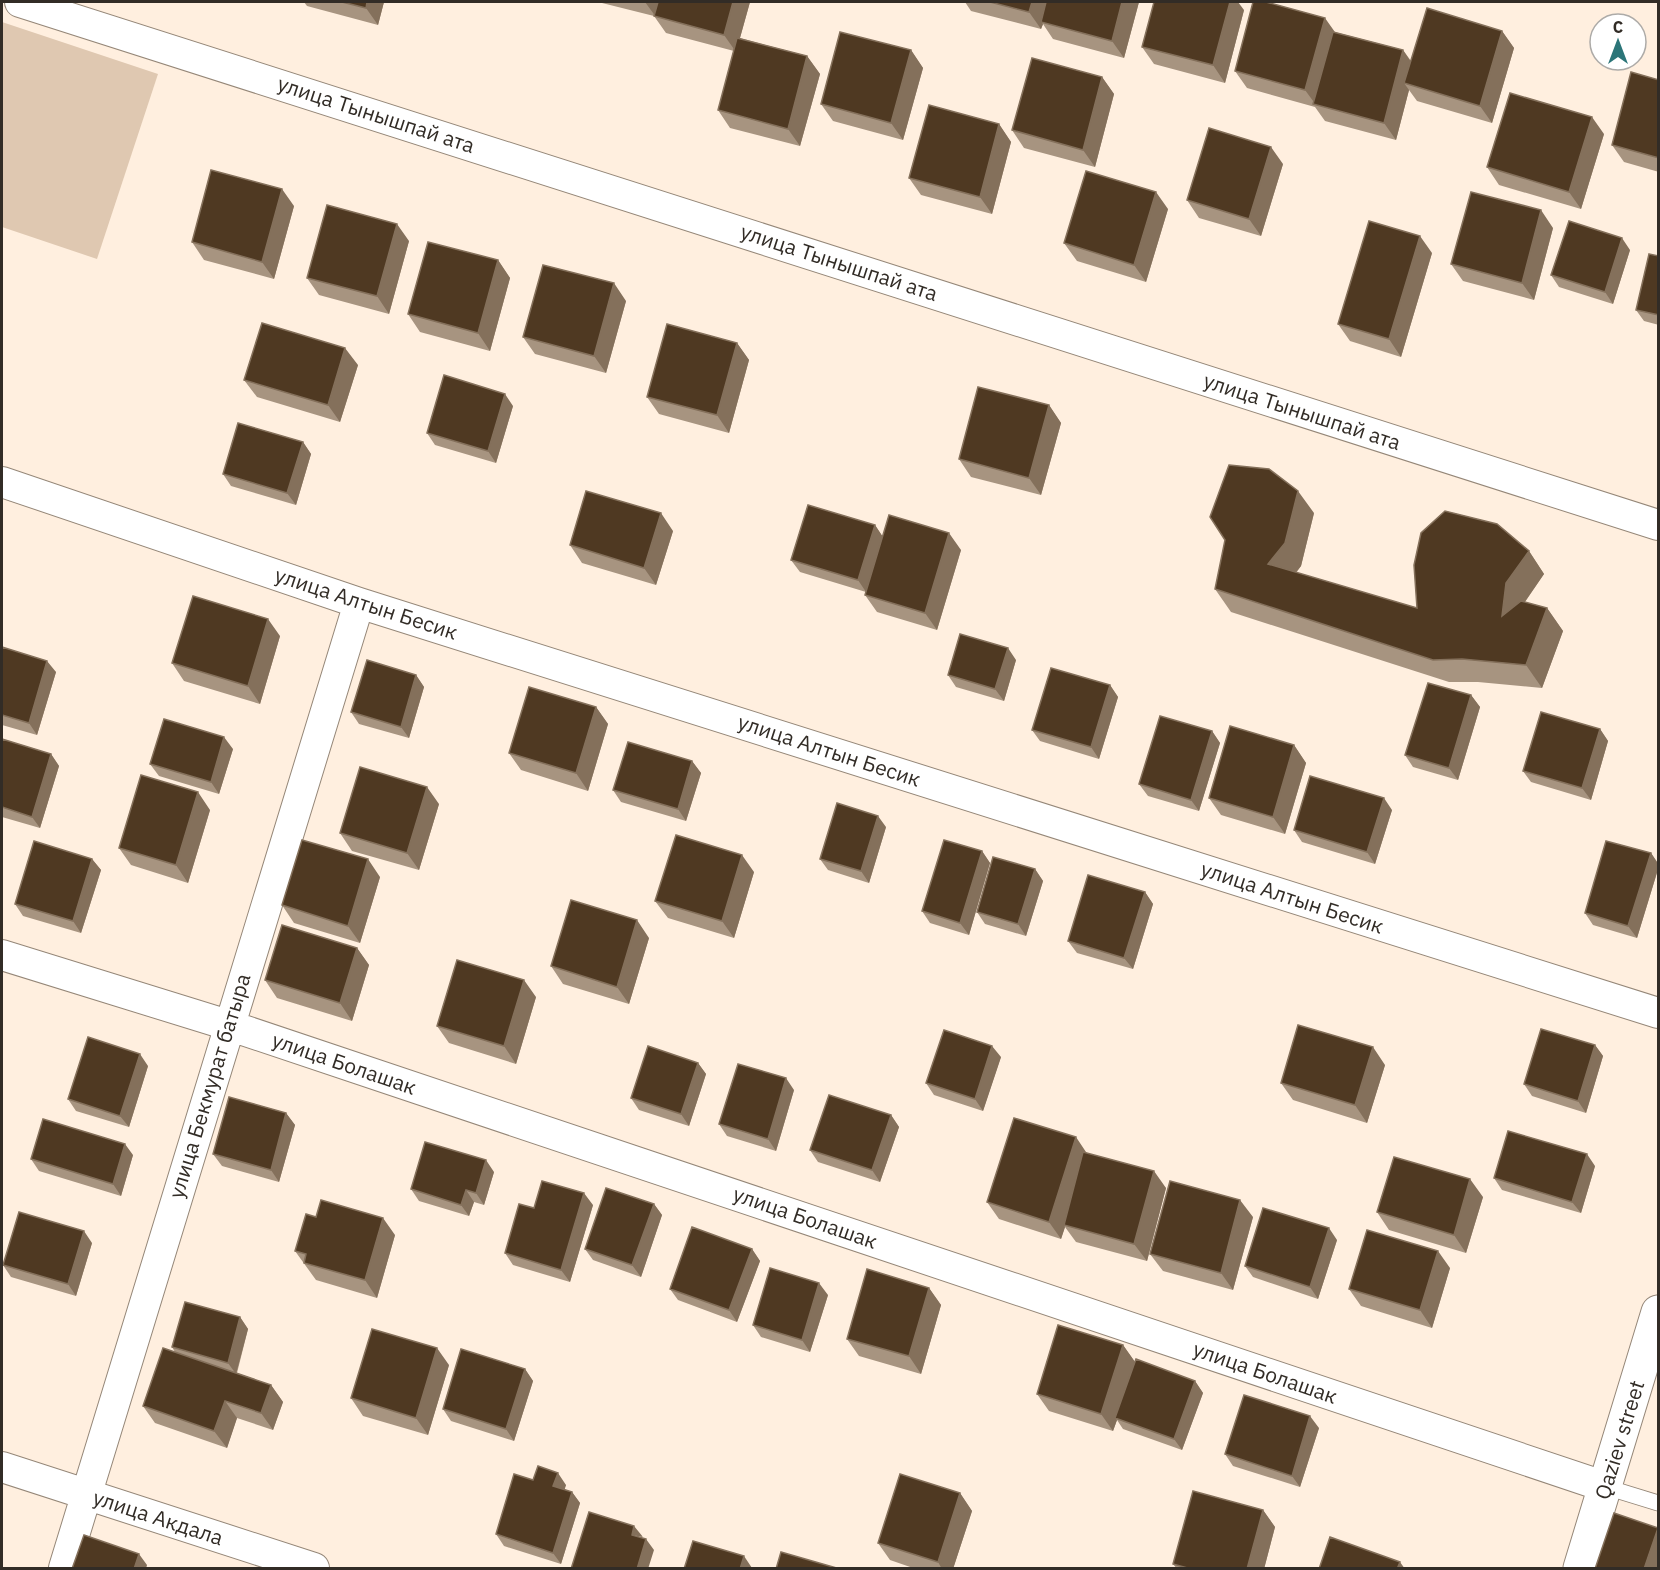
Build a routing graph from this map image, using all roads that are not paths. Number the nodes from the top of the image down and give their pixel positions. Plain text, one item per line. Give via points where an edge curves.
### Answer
1 (20, 2) edge
2 (2, 482) edge
3 (1659, 525) edge
4 (359, 603) junction
5 (2, 955) edge
6 (1659, 1013) edge
7 (228, 1025) junction
8 (1659, 1312) edge
9 (2, 1467) edge
10 (1606, 1487) junction
11 (86, 1496) junction
12 (1659, 1503) edge
13 (64, 1569) edge
14 (314, 1569) edge
15 (1580, 1569) edge

1 - 3 street, улица Тынышпай ата
2 - 4 street, улица Алтын Бесик
4 - 6 street, улица Алтын Бесик
4 - 7 street, улица Бекмурат батыра
5 - 7 street, улица Болашак
7 - 10 street, улица Болашак
7 - 11 street, улица Бекмурат батыра
8 - 10 street, Qaziev street
9 - 11 street, улица Акдала
10 - 12 lane
10 - 15 street, Qaziev street
11 - 13 street, улица Бекмурат батыра
11 - 14 street, улица Акдала

